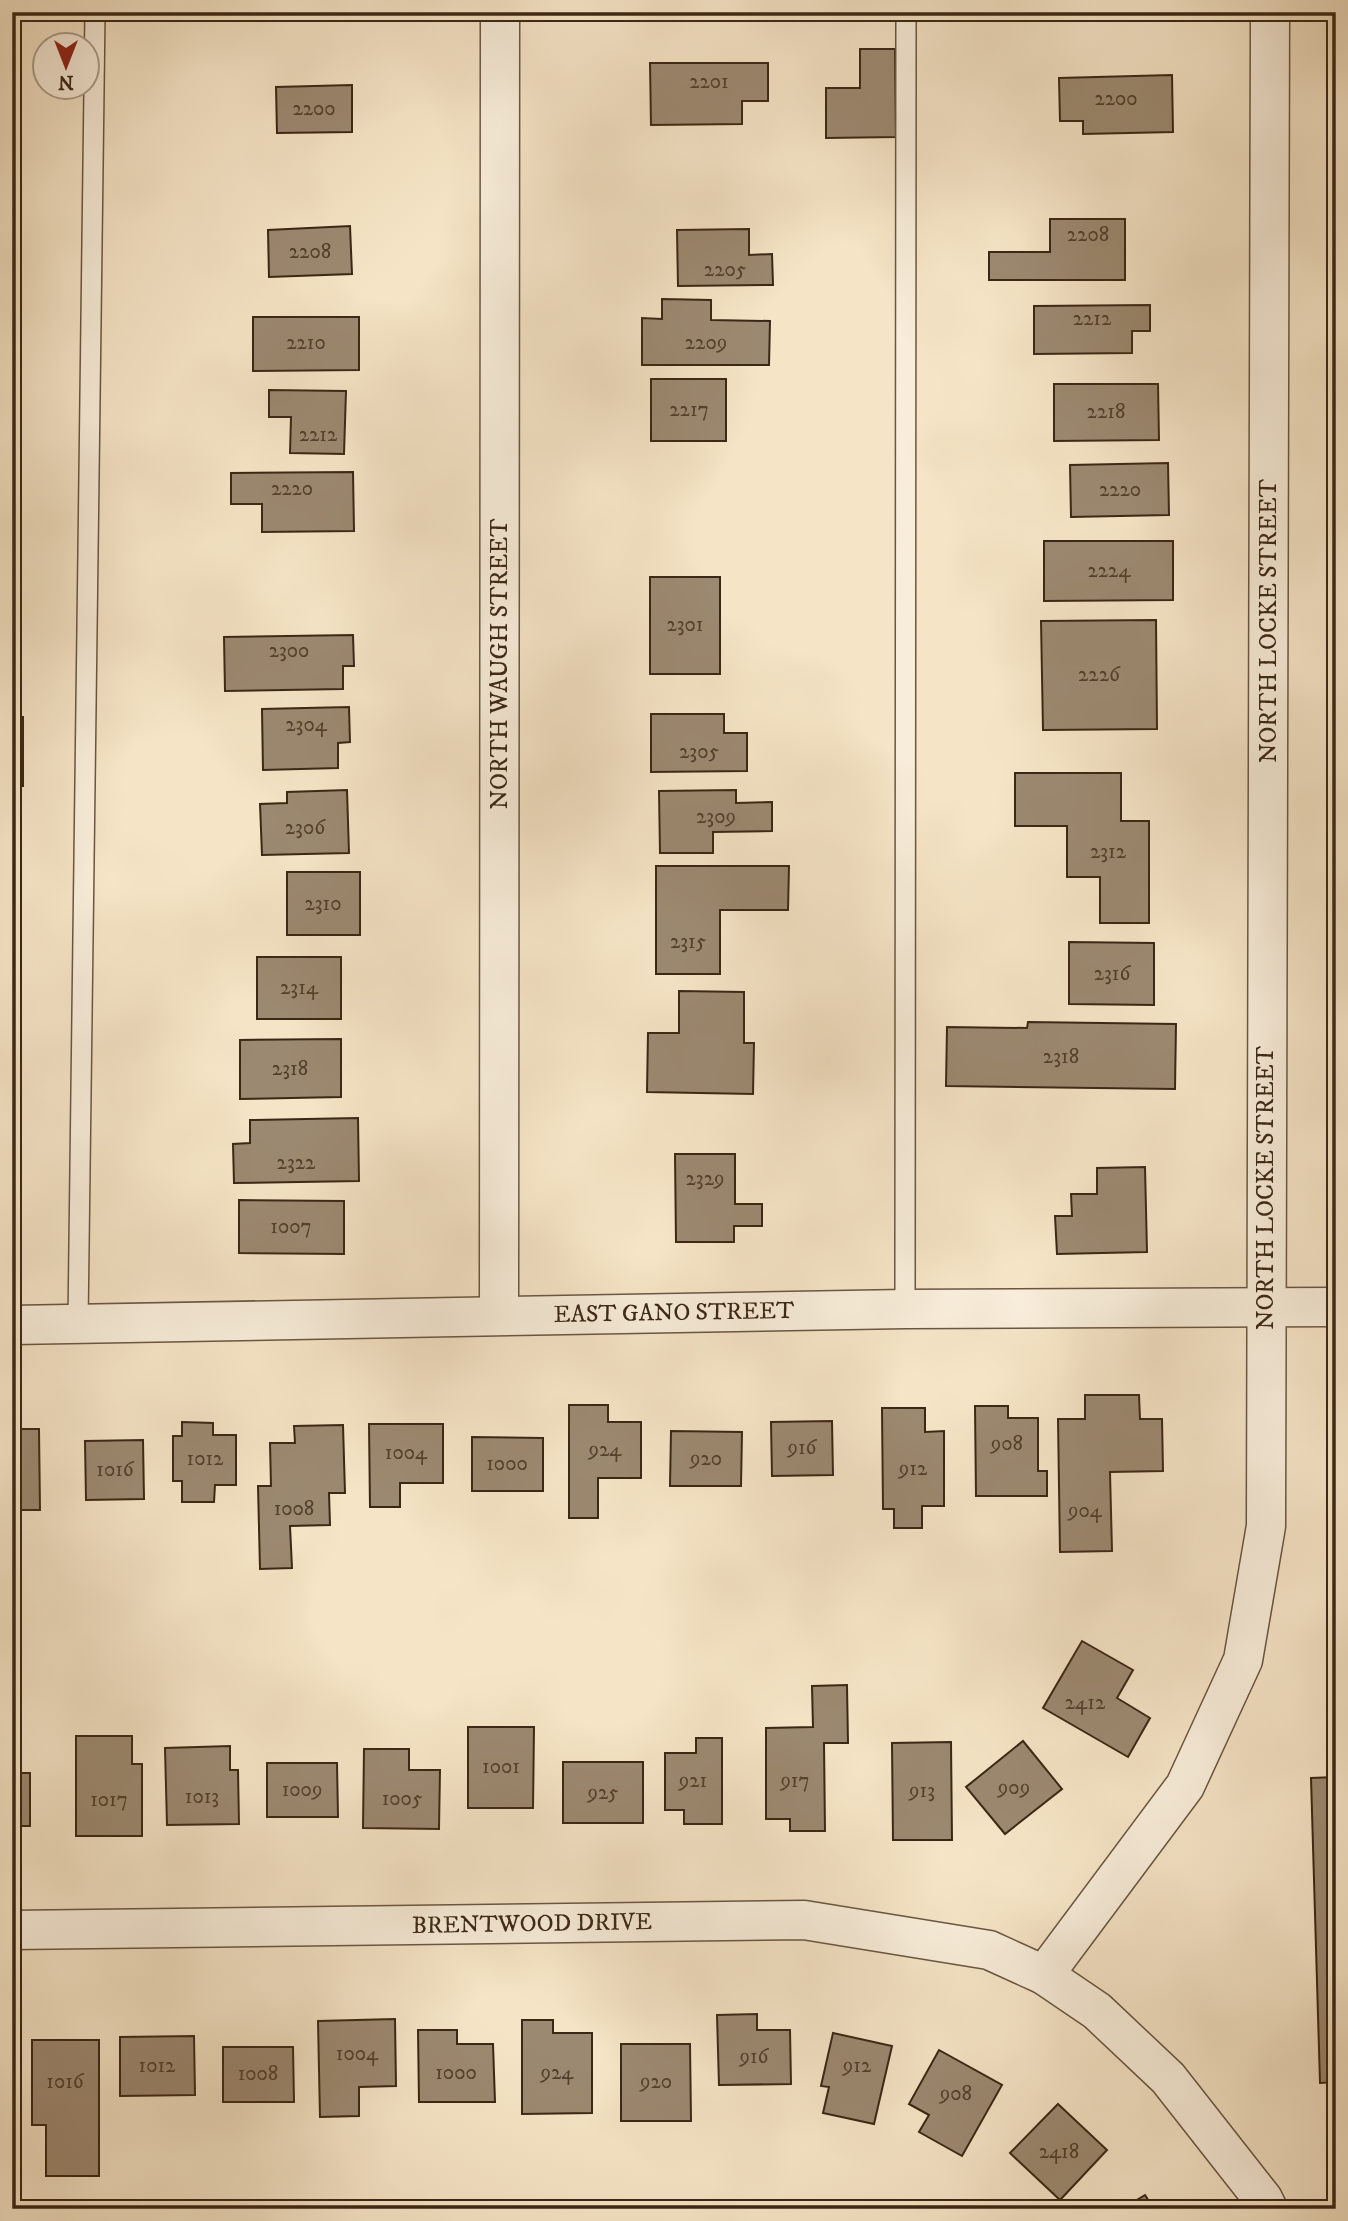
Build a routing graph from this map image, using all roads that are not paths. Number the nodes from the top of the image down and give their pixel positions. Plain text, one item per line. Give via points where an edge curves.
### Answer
1 (95, 12) edge
2 (500, 12) edge
3 (906, 12) edge
4 (1270, 12) edge
5 (1336, 1307) edge
6 (905, 1309) junction
7 (1265, 1309) junction
8 (499, 1315) junction
9 (78, 1323) junction
10 (12, 1325) edge
11 (12, 1930) edge
12 (1044, 1975) junction
13 (1268, 2209) edge

1 - 9 lane
2 - 8 street, NORTH WAUGH STREET
3 - 6 lane
4 - 7 street, NORTH LOCKE STREET
5 - 7 street, EAST GANO STREET
6 - 7 street, EAST GANO STREET
6 - 8 street, EAST GANO STREET
7 - 12 street, NORTH LOCKE STREET via 1266,1526 1243,1660 1185,1786
8 - 9 street, EAST GANO STREET
9 - 10 street, EAST GANO STREET
11 - 12 street, BRENTWOOD DRIVE via 804,1920 989,1950
12 - 13 street via 1097,2011 1168,2078

